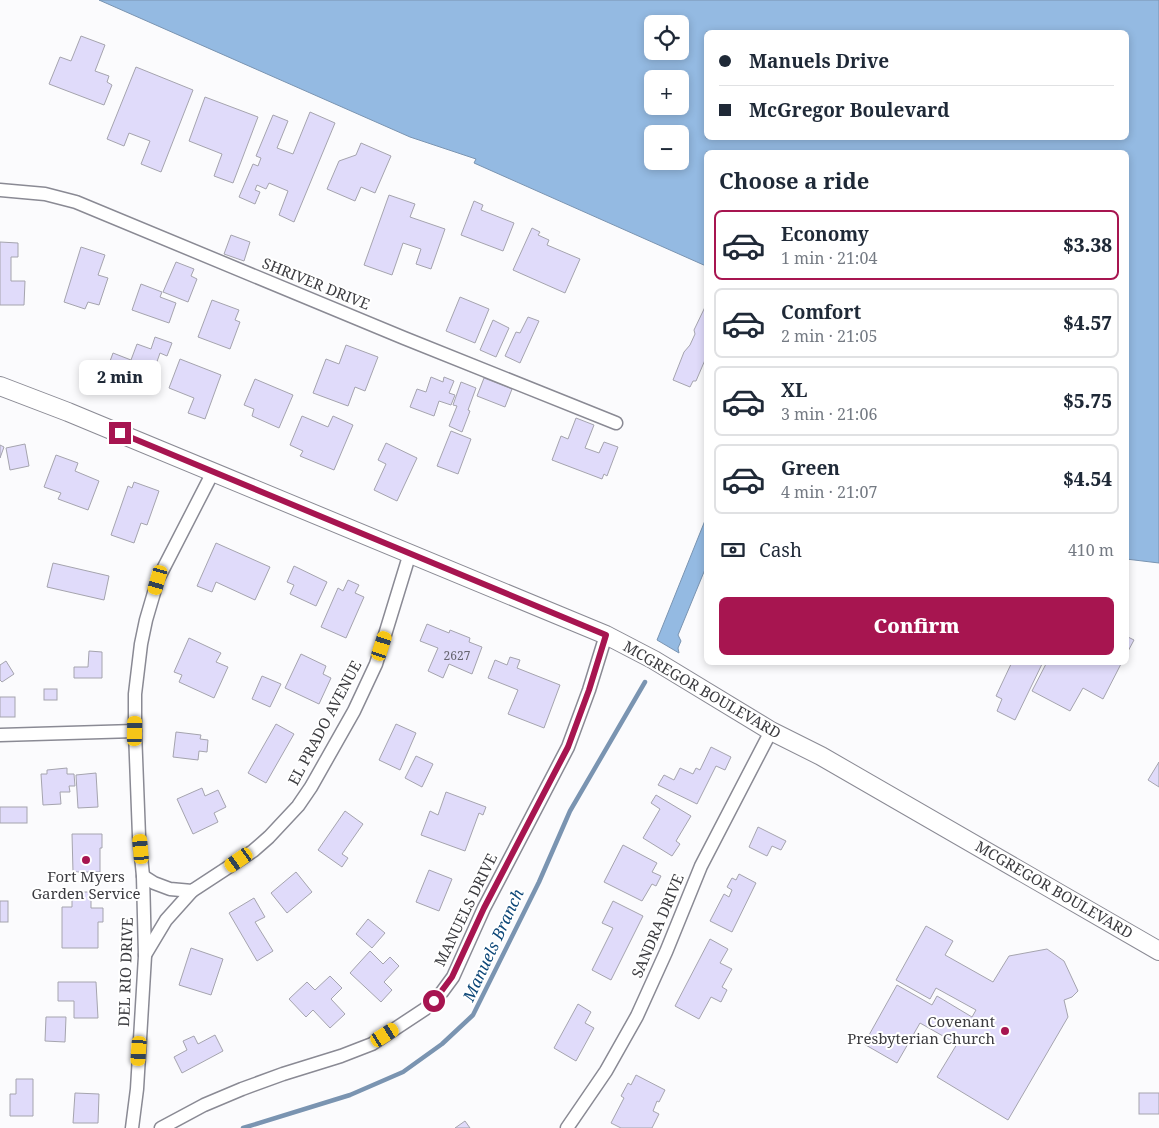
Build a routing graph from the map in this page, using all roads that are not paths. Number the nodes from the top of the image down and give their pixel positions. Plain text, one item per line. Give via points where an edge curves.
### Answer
1 (0, 190) edge
2 (0, 386) edge
3 (616, 423) dead end
4 (213, 472) junction
5 (410, 553) junction
6 (606, 635) junction
7 (135, 731) junction
8 (771, 731) junction
9 (0, 735) edge
10 (143, 876) junction
11 (192, 890) junction
12 (1159, 951) edge
13 (145, 956) junction
14 (132, 1128) edge
15 (161, 1128) edge
16 (567, 1128) edge

1 - 3 street, SHRIVER DRIVE via 45,194 76,202
2 - 4 main road, MCGREGOR BOULEVARD
4 - 5 main road, MCGREGOR BOULEVARD
4 - 7 street, DEL RIO DRIVE via 158,580 141,644 135,694
5 - 6 main road, MCGREGOR BOULEVARD
5 - 11 street, EL PRADO AVENUE via 376,664 312,787 264,841
6 - 8 main road, MCGREGOR BOULEVARD via 654,660
6 - 15 street, MANUELS DRIVE via 568,747 484,908 452,977 426,1010 372,1044 242,1089
7 - 9 street
7 - 10 street, DEL RIO DRIVE
8 - 12 main road, MCGREGOR BOULEVARD via 821,756
8 - 16 street, SANDRA DRIVE via 701,866 637,1016 606,1071
10 - 11 street via 170,889
10 - 13 street, DEL RIO DRIVE
11 - 13 street, EL PRADO AVENUE via 166,920
13 - 14 street, DEL RIO DRIVE

